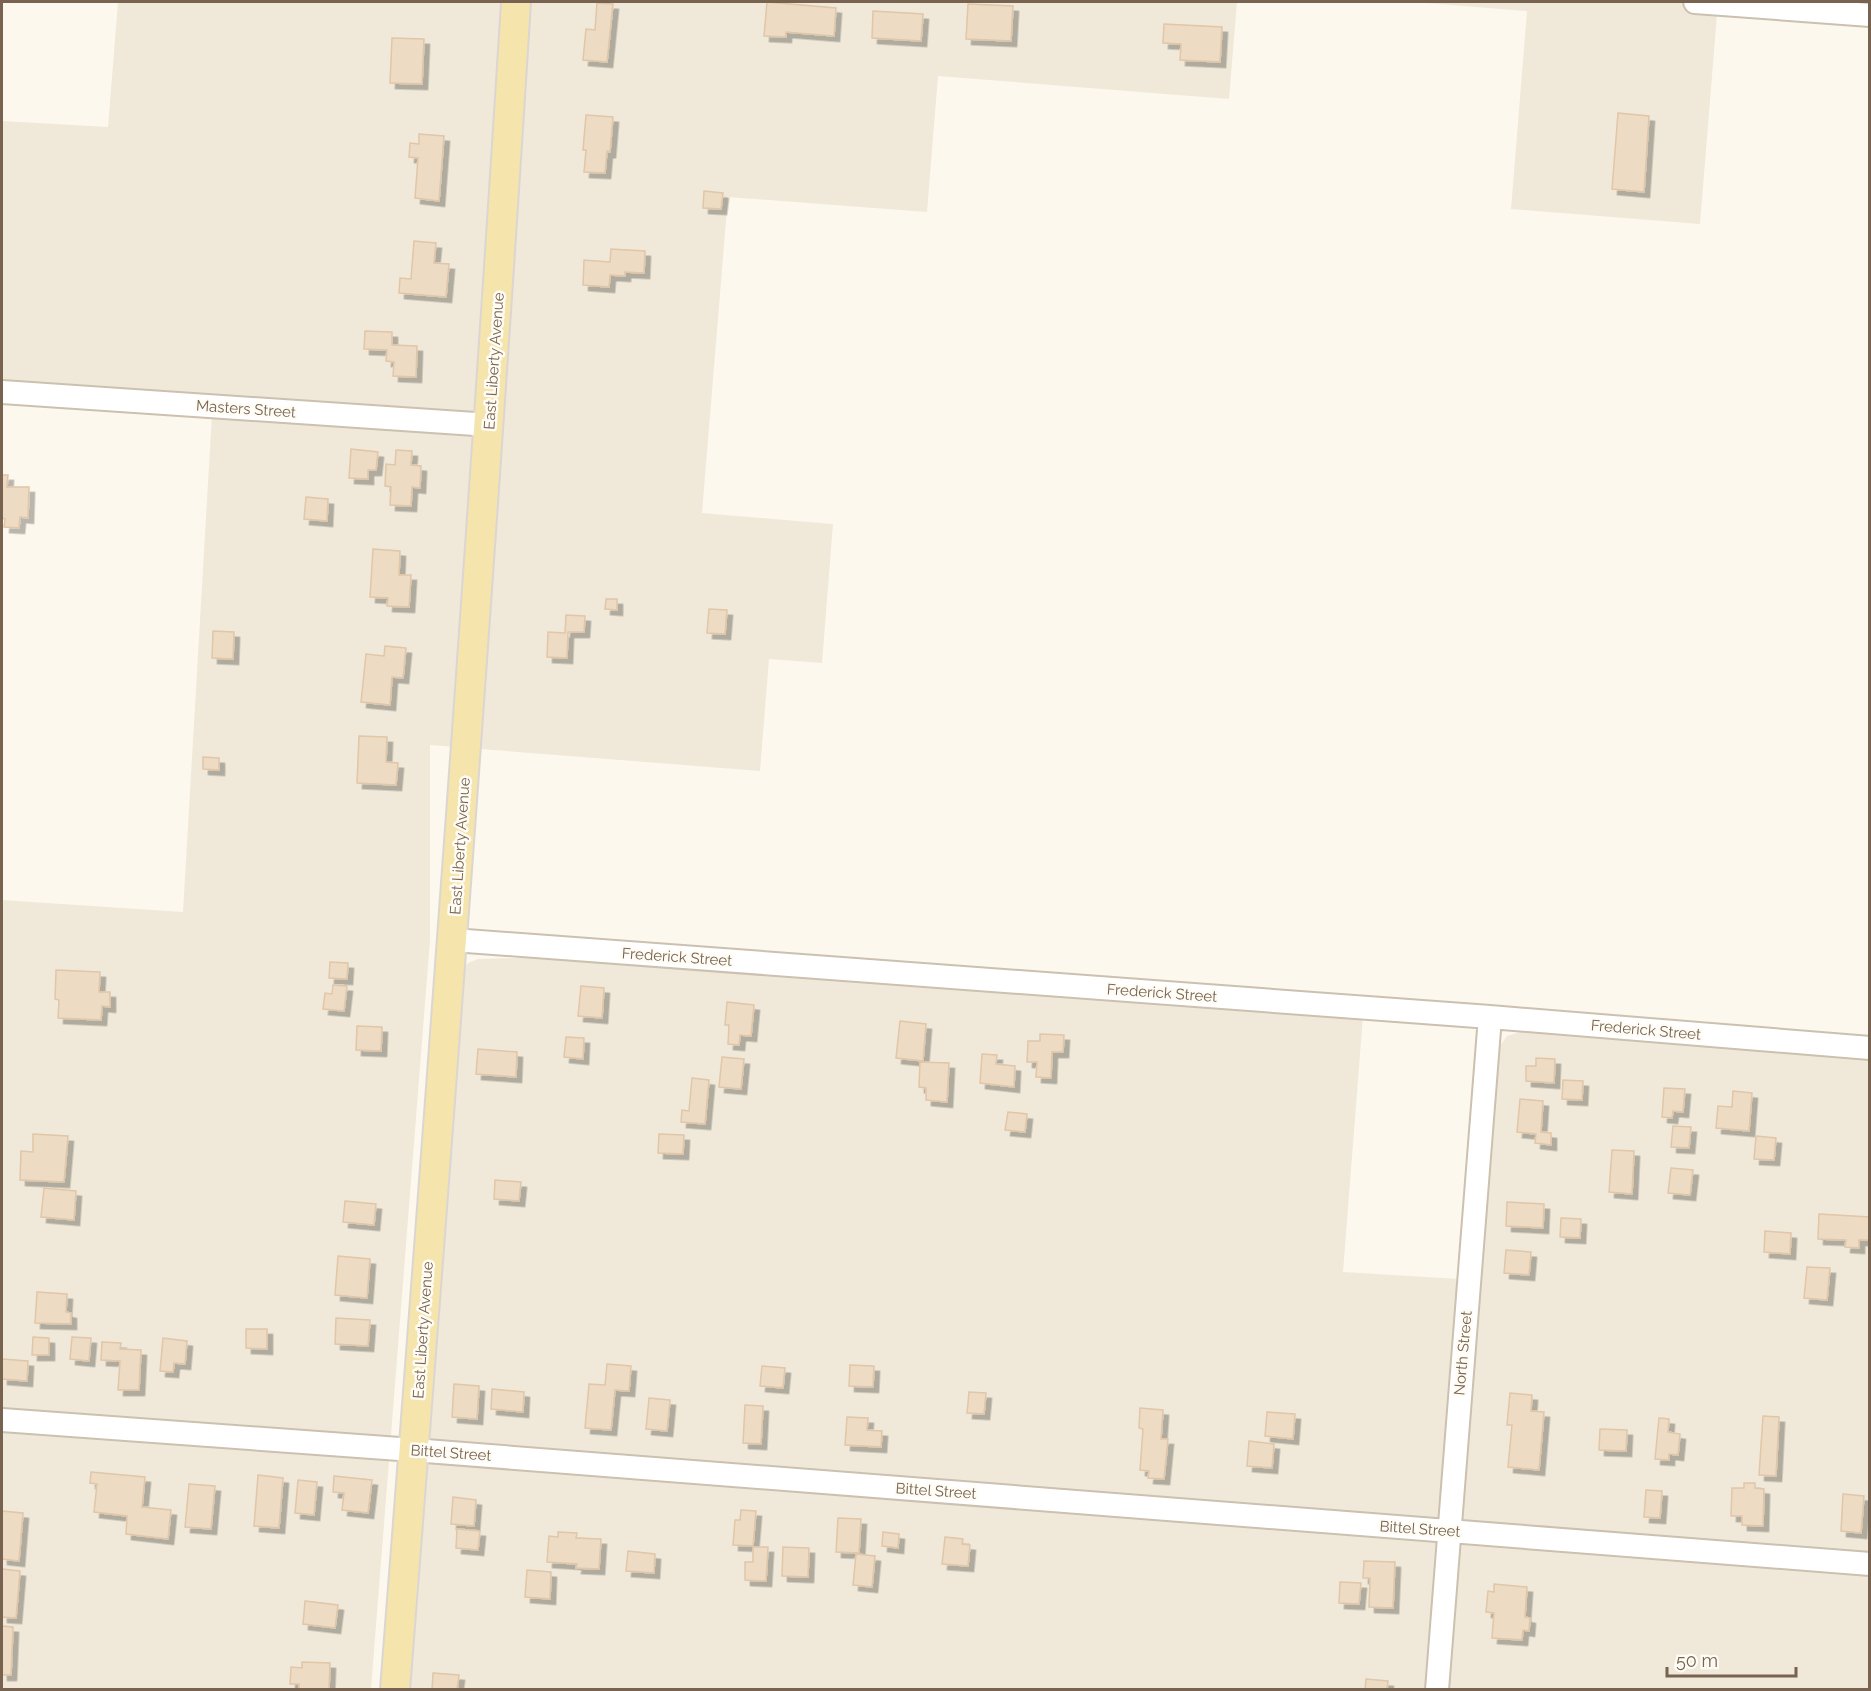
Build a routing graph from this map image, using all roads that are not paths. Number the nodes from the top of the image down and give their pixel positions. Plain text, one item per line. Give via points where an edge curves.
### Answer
1 (516, 2) edge
2 (1695, 2) edge
3 (1869, 15) edge
4 (2, 392) edge
5 (490, 425) junction
6 (453, 940) junction
7 (1490, 1017) junction
8 (1869, 1048) edge
9 (2, 1420) edge
10 (413, 1450) junction
11 (1449, 1531) junction
12 (1869, 1564) edge
13 (395, 1689) edge
14 (1437, 1689) edge

1 - 5 main road, East Liberty Avenue
2 - 3 street
4 - 5 street, Masters Street
5 - 6 main road, East Liberty Avenue
6 - 7 street, Frederick Street
6 - 10 main road, East Liberty Avenue
7 - 8 street, Frederick Street
7 - 11 street, North Street
9 - 10 street, Bittel Street
10 - 11 street, Bittel Street
10 - 13 main road, East Liberty Avenue
11 - 12 street, Bittel Street
11 - 14 street, North Street

